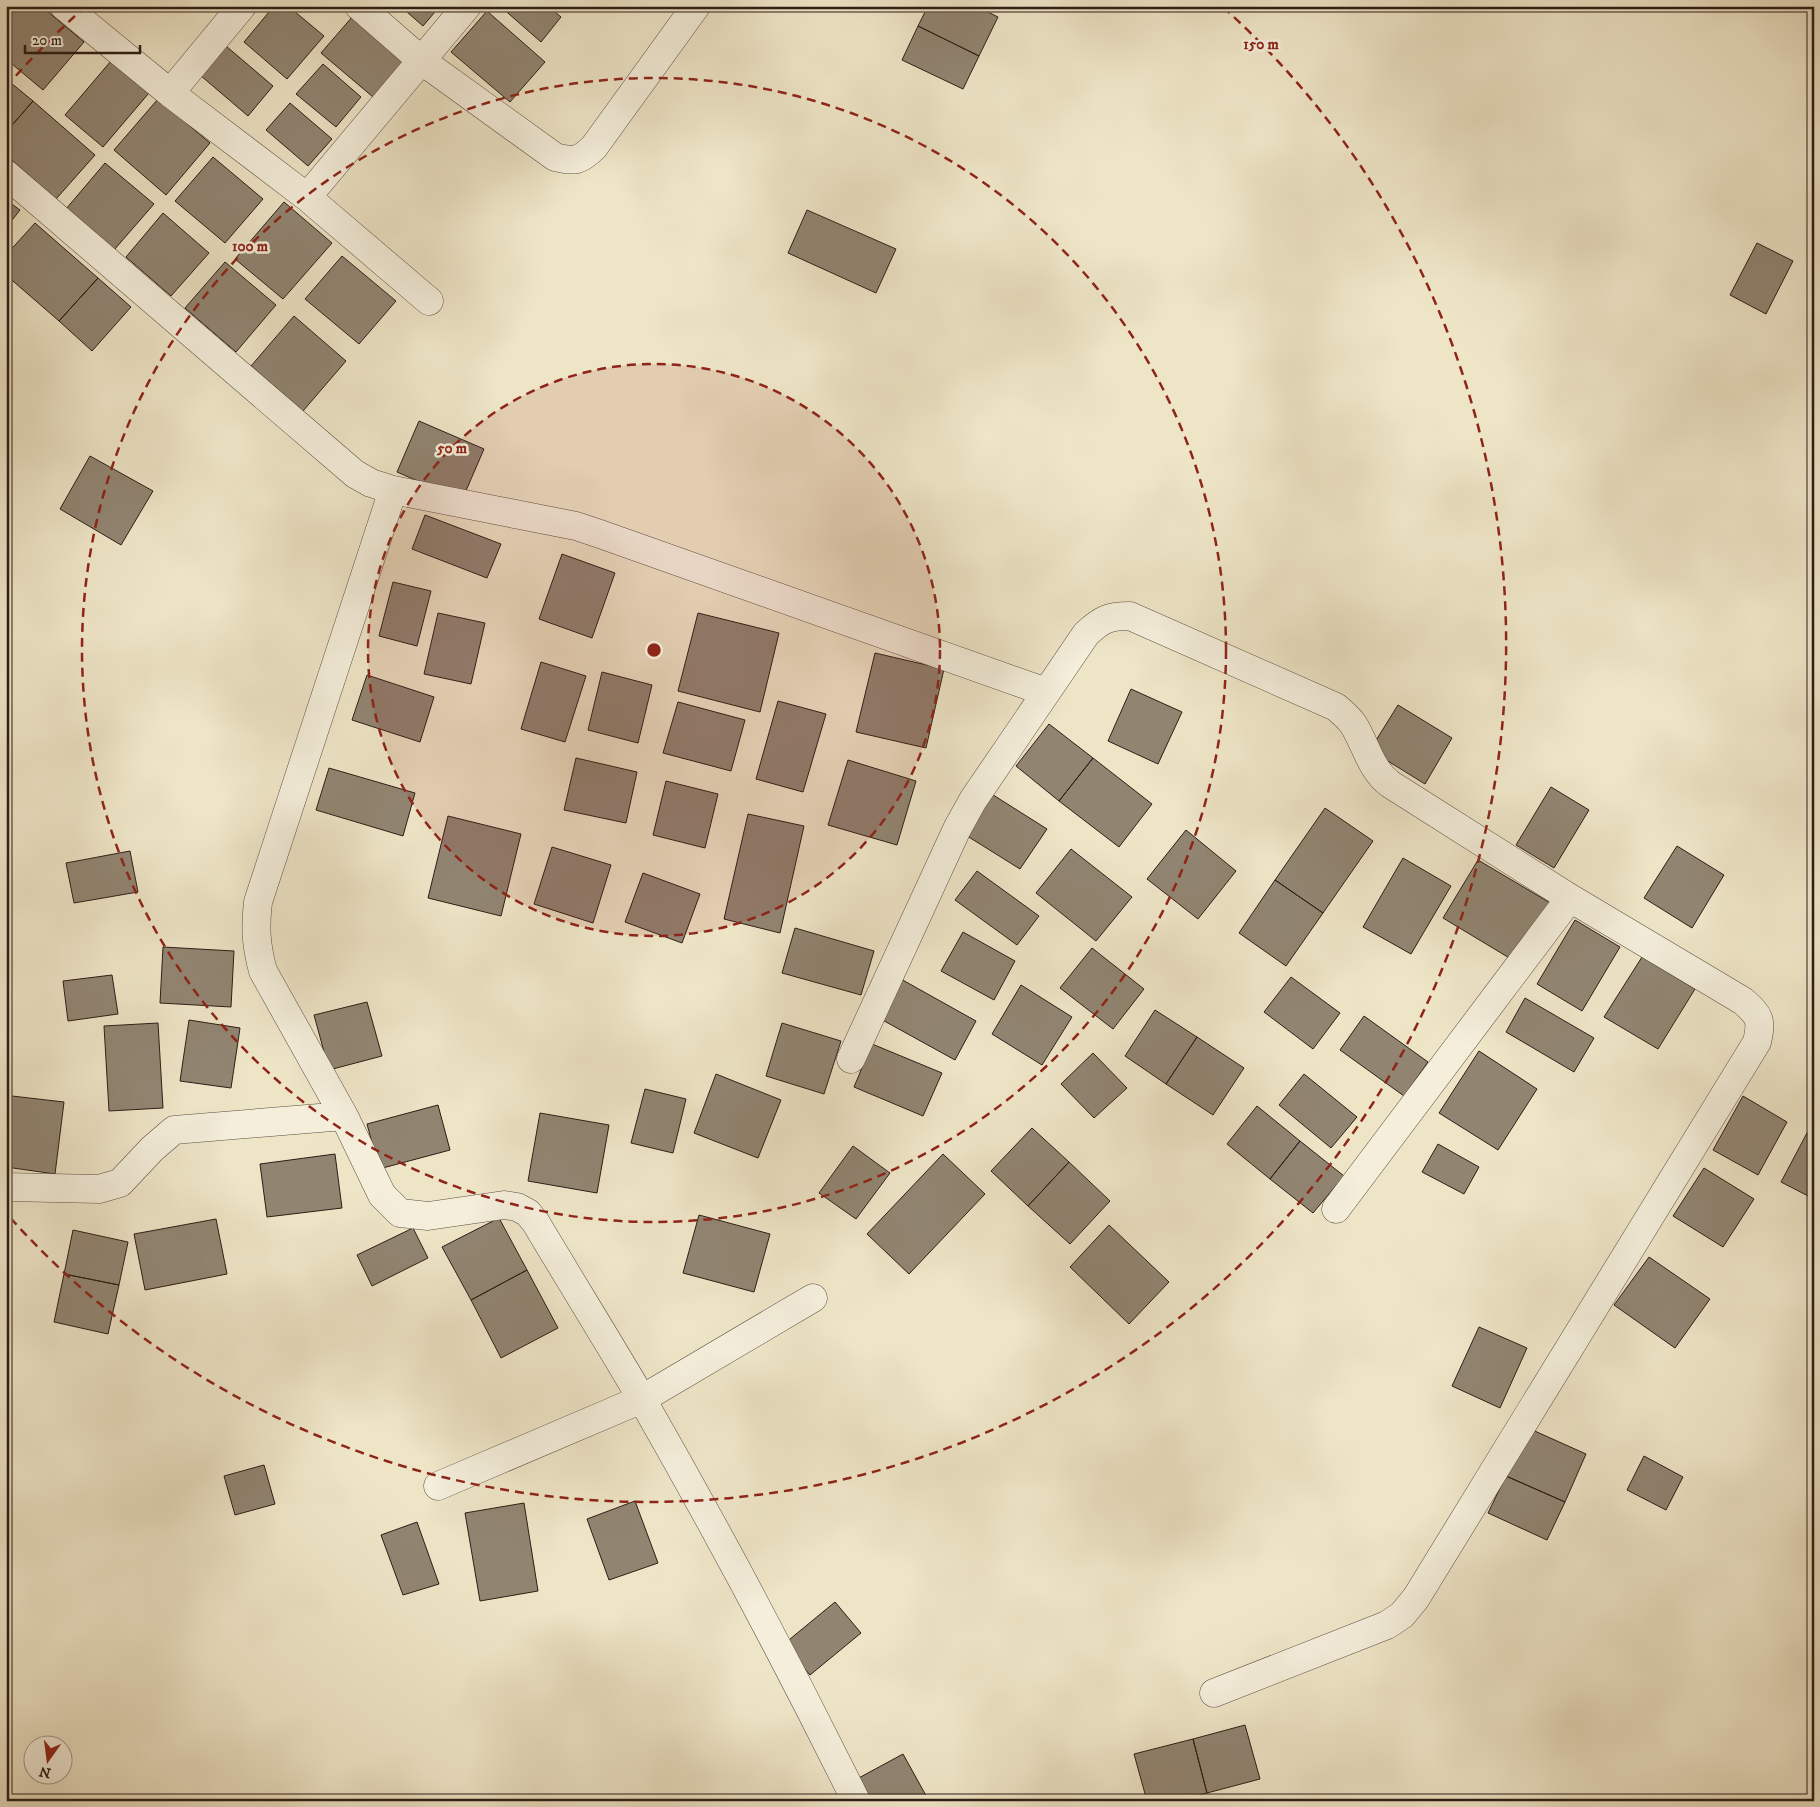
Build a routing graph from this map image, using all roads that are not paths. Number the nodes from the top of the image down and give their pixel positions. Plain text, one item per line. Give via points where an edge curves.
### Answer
1 (64, 6) edge
2 (242, 6) edge
3 (358, 6) edge
4 (467, 6) edge
5 (696, 6) edge
6 (422, 61) junction
7 (170, 93) junction
8 (6, 174) edge
9 (307, 197) junction
10 (429, 301) dead end
11 (393, 490) junction
12 (1046, 692) junction
13 (1570, 898) junction
14 (851, 1059) dead end
15 (344, 1116) junction
16 (6, 1187) edge
17 (1336, 1209) dead end
18 (813, 1298) dead end
19 (642, 1400) junction
20 (438, 1486) dead end
21 (1214, 1693) dead end
22 (856, 1801) edge

1 - 7 street
2 - 7 street
3 - 6 street
4 - 6 street
5 - 6 street via 594,147 584,157 570,161 555,157
6 - 9 street
7 - 9 street
8 - 11 street via 355,474
9 - 10 street
11 - 12 street via 576,526
11 - 15 street via 258,902 255,928 263,971
12 - 13 street via 1098,622 1112,616 1130,616 1336,707 1353,724 1375,769 1383,778
12 - 14 street via 957,829
13 - 17 street
13 - 21 street via 1743,1001 1756,1012 1760,1028 1757,1042 1421,1590 1402,1614 1387,1625
15 - 16 street via 174,1130 120,1183 99,1189
15 - 19 street via 382,1195 400,1214 428,1216 504,1205 518,1207 528,1213
18 - 19 street
19 - 20 street
19 - 22 street via 731,1557

